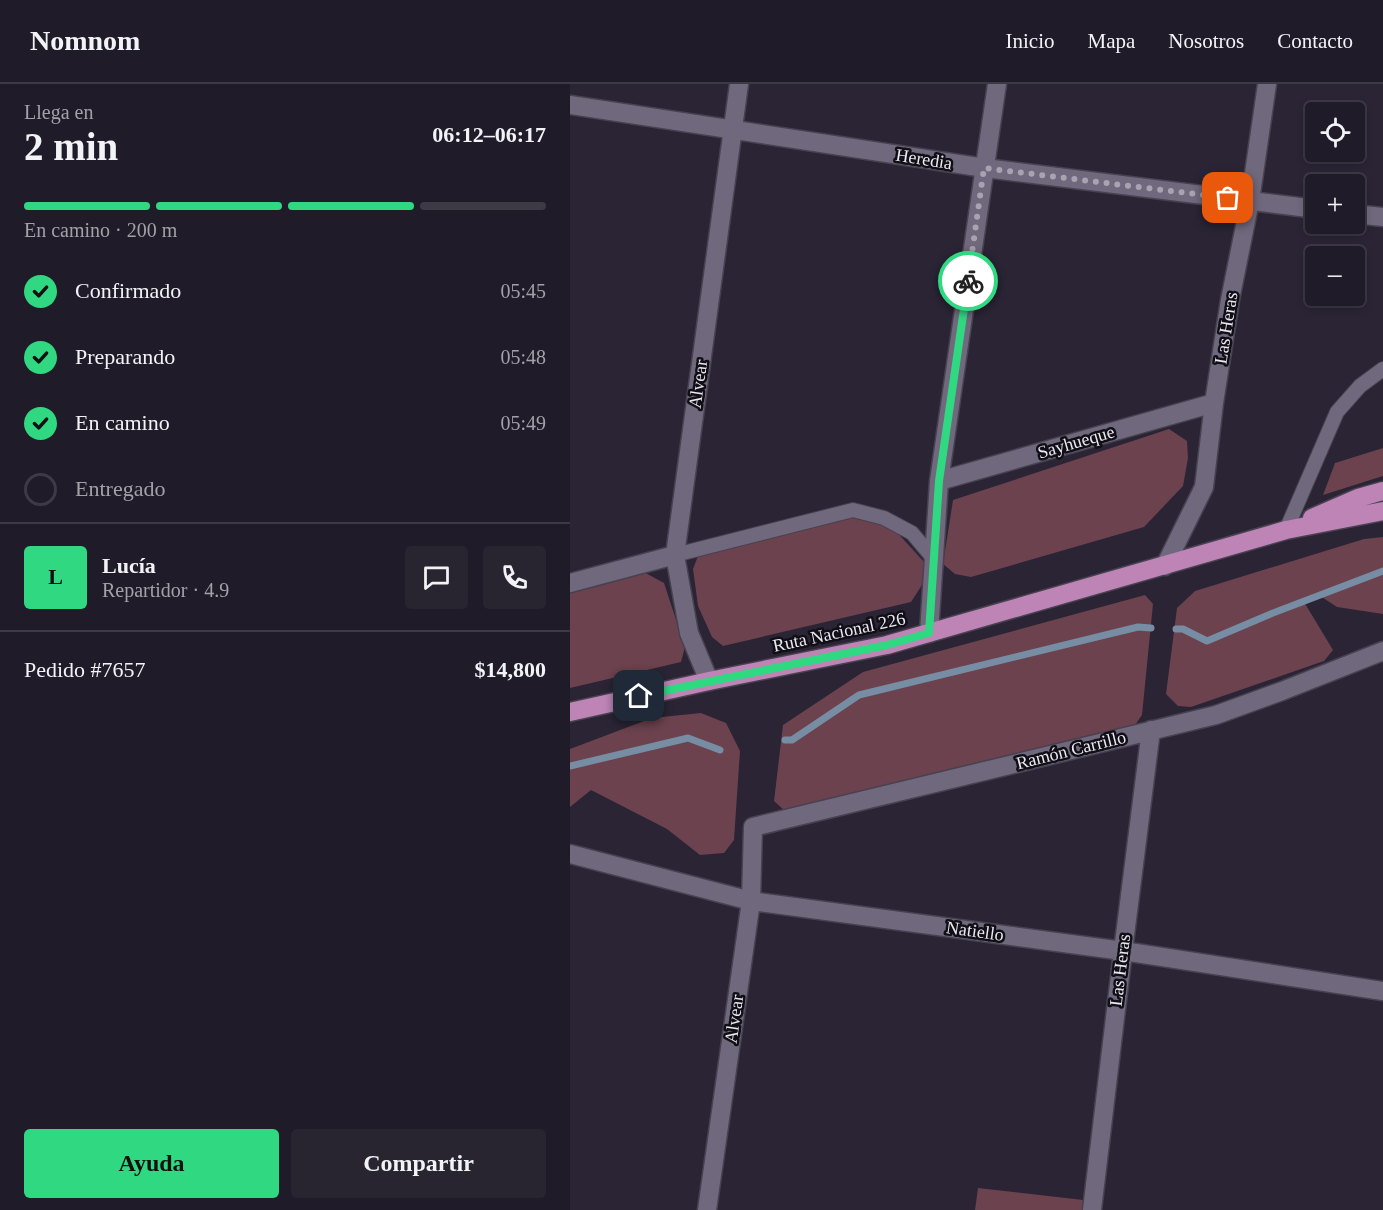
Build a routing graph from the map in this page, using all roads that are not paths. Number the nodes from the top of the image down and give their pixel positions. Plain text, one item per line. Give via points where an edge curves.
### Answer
1 (739, 84) edge
2 (997, 84) edge
3 (1268, 84) edge
4 (570, 105) edge
5 (732, 130) junction
6 (984, 168) junction
7 (1250, 201) junction
8 (1305, 208) edge
9 (1365, 215) edge
10 (1383, 217) edge
11 (1383, 369) edge
12 (1214, 403) junction
13 (939, 481) junction
14 (1383, 491) edge
15 (1383, 511) edge
16 (1286, 530) junction
17 (675, 555) junction
18 (934, 559) junction
19 (1165, 566) junction
20 (570, 583) edge
21 (929, 633) junction
22 (1383, 651) edge
23 (709, 681) junction
24 (570, 712) edge
25 (1151, 730) junction
26 (753, 827) joint
27 (570, 854) edge
28 (751, 901) junction
29 (1123, 951) junction
30 (1383, 991) edge
31 (707, 1210) edge
32 (1092, 1210) edge

1 - 5 street, Alvear
2 - 6 street
3 - 7 street, Las Heras
4 - 5 street, Heredia
5 - 6 street, Heredia
5 - 17 street, Alvear
6 - 7 street, Heredia
6 - 13 street
7 - 8 street, Heredia
7 - 12 street, Las Heras
9 - 10 street
11 - 16 lane via 1360,386 1337,412
12 - 13 street, Sayhueque
12 - 19 street, Las Heras via 1204,487
13 - 18 street
14 - 16 highway, Ruta Nacional 226
15 - 16 highway, Ruta Nacional 226
16 - 19 highway, Ruta Nacional 226
17 - 18 lane via 853,510 884,518 912,533
17 - 20 street
17 - 23 street, Alvear via 689,633
18 - 21 street
19 - 21 highway, Ruta Nacional 226
21 - 23 highway, Ruta Nacional 226
22 - 25 street, Ramón Carrillo via 1216,715
23 - 24 highway, Ruta Nacional 226
25 - 26 street, Ramón Carrillo
25 - 29 street, Las Heras
26 - 28 street, Alvear
27 - 28 street, Natiello
28 - 29 street, Natiello
28 - 31 street, Alvear
29 - 30 street, Natiello
29 - 32 street, Las Heras

